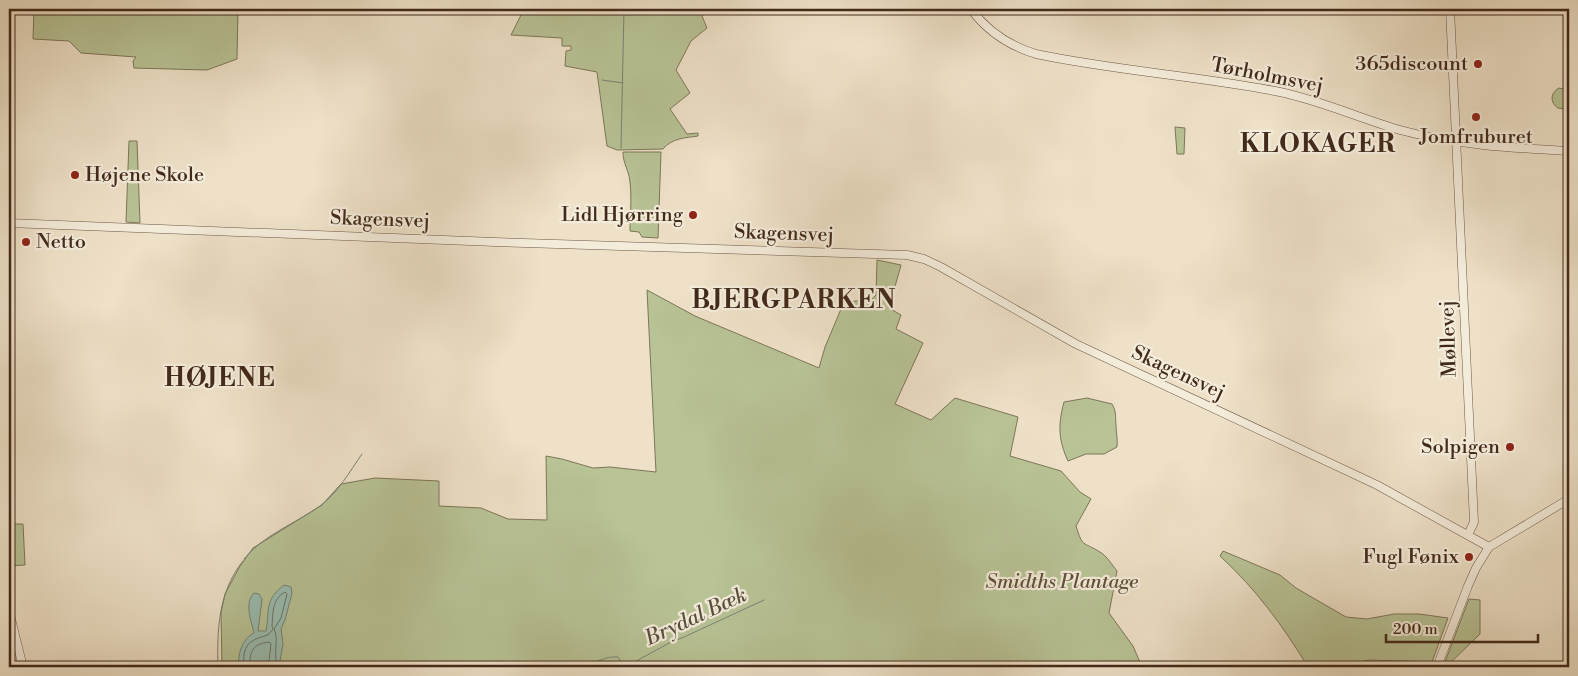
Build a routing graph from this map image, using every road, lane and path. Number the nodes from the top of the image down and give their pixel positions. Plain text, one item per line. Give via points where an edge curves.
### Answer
1 (971, 9) edge
2 (1450, 9) edge
3 (9, 83) edge
4 (1457, 141) junction
5 (1569, 152) edge
6 (9, 191) edge
7 (9, 222) edge
8 (1569, 499) edge
9 (1468, 535) junction
10 (1489, 547) junction
11 (9, 612) edge
12 (23, 667) edge
13 (1437, 667) edge

1 - 4 street, Tørholmsvej via 998,36 1036,54 1279,92 1333,106 1398,129
2 - 4 street, Møllevej
3 - 6 street
4 - 5 street, Tørholmsvej
4 - 9 street, Møllevej via 1474,522
7 - 9 street, Skagensvej via 924,259 1076,344 1347,470
8 - 10 street
9 - 10 street, Skagensvej
10 - 13 street via 1468,586
11 - 12 street

